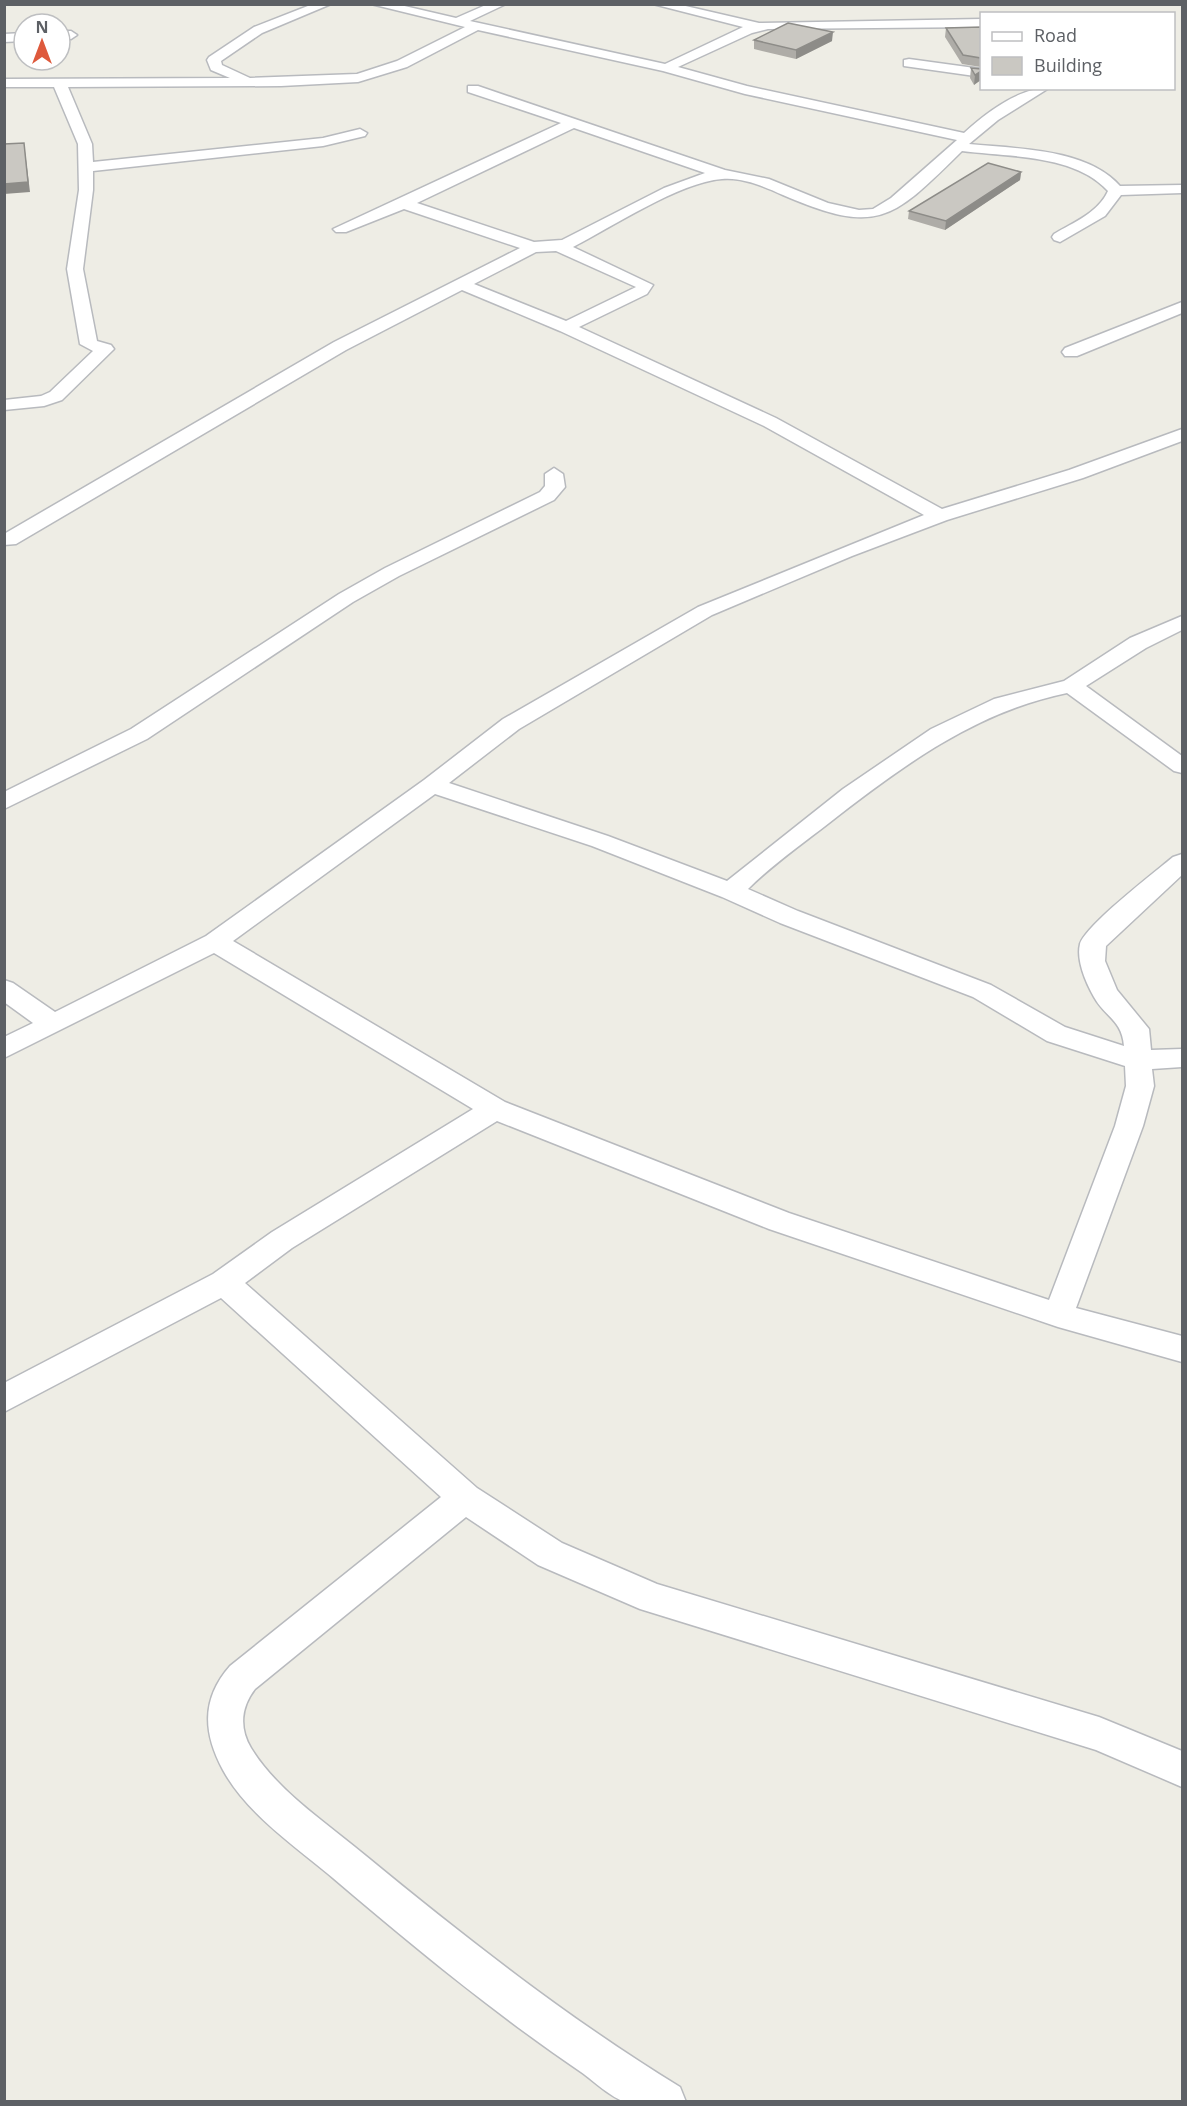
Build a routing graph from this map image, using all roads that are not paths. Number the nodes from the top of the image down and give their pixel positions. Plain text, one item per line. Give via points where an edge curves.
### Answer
1 (325, 4) edge
2 (377, 4) edge
3 (500, 4) edge
4 (659, 4) edge
5 (456, 22) junction
6 (980, 23) edge
7 (475, 27) junction
8 (758, 27) junction
9 (909, 63) dead end
10 (666, 68) junction
11 (980, 73) edge
12 (59, 82) junction
13 (249, 82) junction
14 (4, 83) edge
15 (473, 89) dead end
16 (1040, 90) edge
17 (575, 122) junction
18 (360, 133) dead end
19 (964, 143) junction
20 (87, 167) junction
21 (723, 174) junction
22 (1182, 189) edge
23 (1116, 191) junction
24 (404, 204) junction
25 (341, 229) dead end
26 (1060, 237) dead end
27 (558, 246) junction
28 (533, 247) junction
29 (461, 284) junction
30 (1182, 307) edge
31 (566, 327) junction
32 (1071, 352) dead end
33 (4, 405) edge
34 (1182, 435) edge
35 (554, 474) dead end
36 (940, 516) junction
37 (9, 540) dead end
38 (1182, 622) edge
39 (1071, 687) junction
40 (1182, 765) edge
41 (432, 785) junction
42 (4, 802) edge
43 (1182, 862) edge
44 (731, 891) junction
45 (215, 942) junction
46 (4, 989) edge
47 (52, 1023) junction
48 (4, 1049) edge
49 (1182, 1058) edge
50 (1138, 1060) junction
51 (495, 1109) junction
52 (224, 1282) junction
53 (1058, 1315) junction
54 (1182, 1349) edge
55 (4, 1400) edge
56 (465, 1497) junction
57 (1182, 1769) edge
58 (665, 2102) edge

1 - 13 street via 258,30 214,60 216,67
2 - 5 street
3 - 5 street
4 - 8 street
5 - 7 street
6 - 8 street
7 - 10 street
7 - 13 street via 381,72 329,80
8 - 10 street
9 - 11 street
10 - 19 street
12 - 13 street
12 - 14 street
12 - 20 street via 85,144
15 - 17 street
16 - 19 street
17 - 21 street
17 - 24 street
18 - 20 street via 323,142
19 - 21 street via 890,206 866,214 835,212 784,188 750,177
19 - 23 street via 1074,164 1104,177
20 - 33 street via 75,269 89,344 105,349 56,396
21 - 27 street via 703,177
22 - 23 street
23 - 26 street via 1098,214
24 - 25 street
24 - 28 street
27 - 28 street
27 - 31 street via 645,285 641,291
28 - 29 street
29 - 31 street
29 - 37 street via 340,346
30 - 32 street
31 - 36 street via 760,417
34 - 36 street via 1076,474
35 - 42 street via 555,487 547,496 392,572 139,734
36 - 41 street via 705,611 511,724
38 - 39 street via 1138,643
39 - 40 street
39 - 44 street via 1038,691 989,707 938,733 774,851
41 - 44 street via 589,837
41 - 45 street
43 - 50 street via 1093,944 1092,961 1105,994 1136,1029
44 - 50 street via 982,991 1056,1034
45 - 47 street
45 - 51 street
46 - 47 street
47 - 48 street
49 - 50 street
50 - 53 street via 1140,1086 1129,1126
51 - 52 street via 282,1240
51 - 53 street via 779,1221
52 - 55 street
52 - 56 street
53 - 54 street
56 - 57 street via 550,1554 652,1598 1100,1734
56 - 58 street via 262,1659 232,1688 225,1725 231,1747 250,1776 281,1809 396,1906 560,2031

